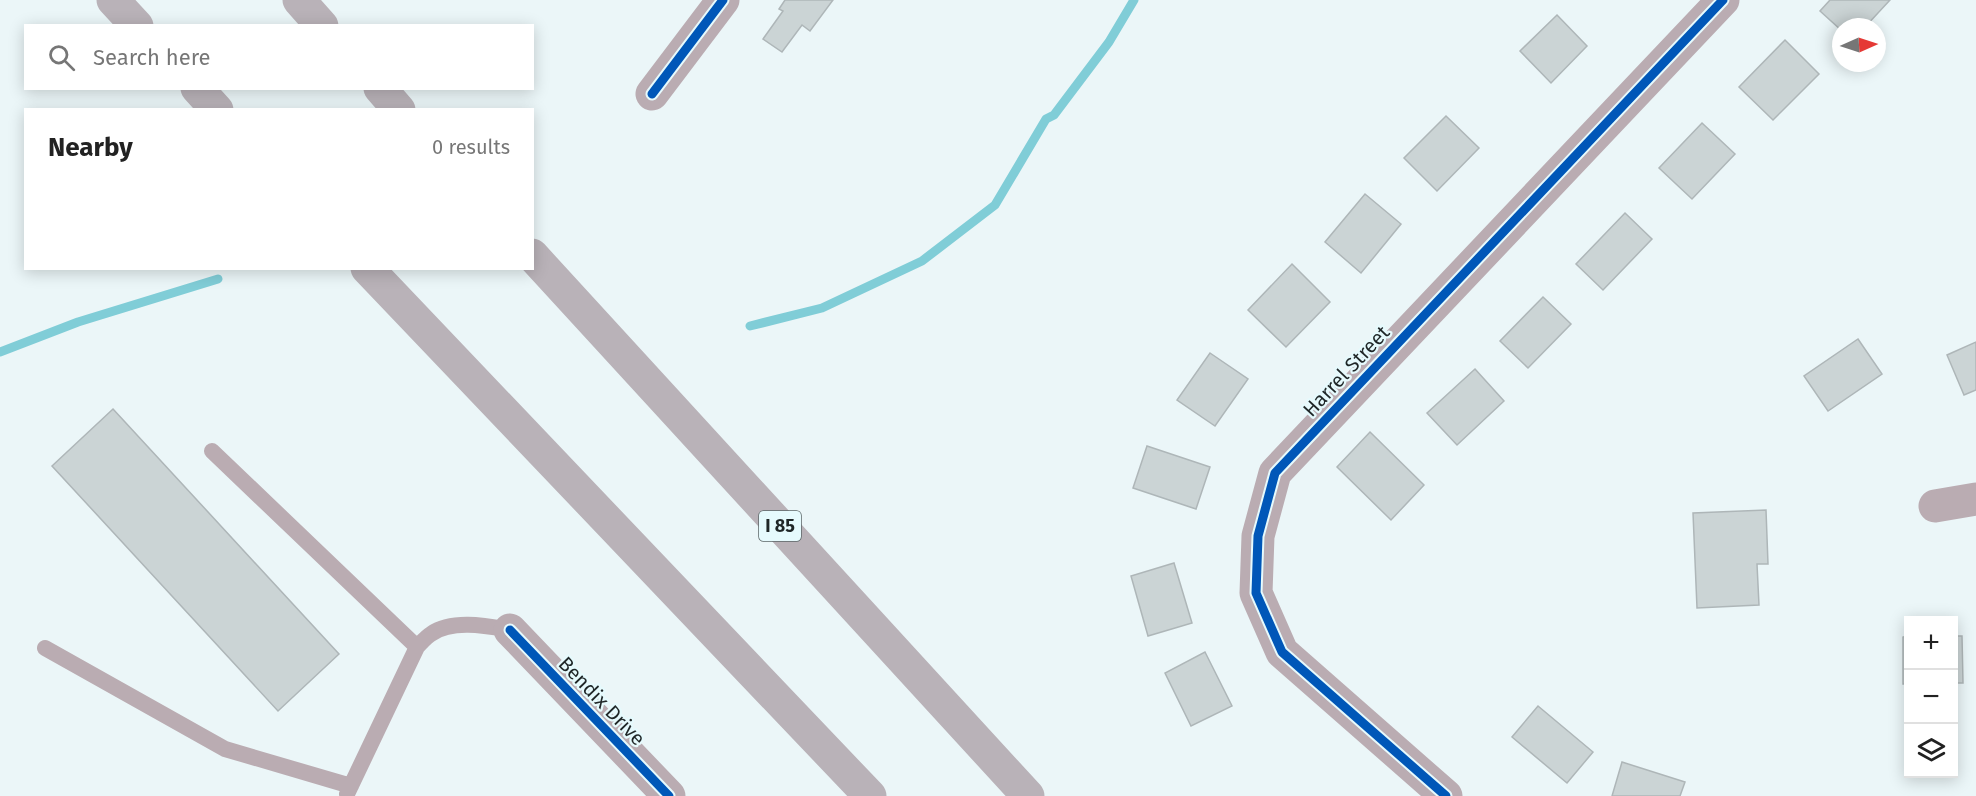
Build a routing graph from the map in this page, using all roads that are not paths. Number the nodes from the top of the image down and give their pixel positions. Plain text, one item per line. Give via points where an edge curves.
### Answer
1 (113, 0) edge
2 (298, 0) edge
3 (723, 0) edge
4 (1723, 0) edge
5 (135, 24) edge
6 (320, 24) edge
7 (199, 90) edge
8 (382, 90) edge
9 (652, 94) dead end
10 (215, 108) edge
11 (397, 108) edge
12 (534, 257) edge
13 (369, 270) edge
14 (212, 451) dead end
15 (1976, 499) edge
16 (1935, 506) dead end
17 (510, 630) joint
18 (417, 647) junction
19 (45, 648) dead end
20 (348, 791) edge
21 (669, 796) edge
22 (870, 796) edge
23 (1028, 796) edge
24 (1446, 796) edge

1 - 5 highway
2 - 6 highway
3 - 9 street
4 - 24 street, Harrel Street via 1275,472 1258,536 1256,593 1282,652
7 - 10 highway
8 - 11 highway
12 - 23 highway, I 85
13 - 22 highway
14 - 18 lane
15 - 16 street
17 - 18 lane via 455,626 432,633
17 - 21 street, Bendix Drive
18 - 20 lane
19 - 20 lane via 225,749

